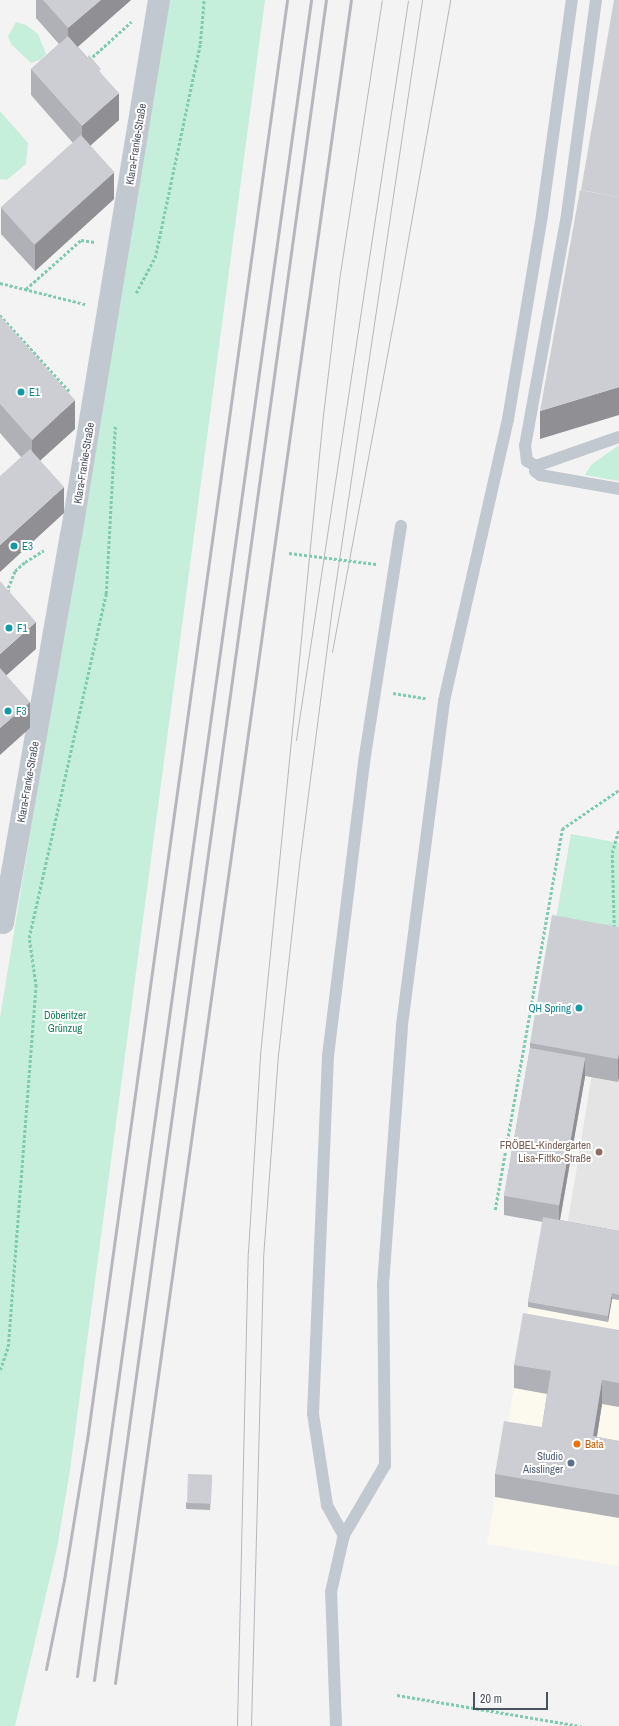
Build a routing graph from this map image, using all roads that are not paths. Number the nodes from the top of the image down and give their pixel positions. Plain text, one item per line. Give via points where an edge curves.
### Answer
1 (159, 0) edge
2 (572, 0) edge
3 (596, 0) edge
4 (619, 437) edge
5 (536, 466) junction
6 (619, 489) edge
7 (401, 526) dead end
8 (0, 922) edge
9 (344, 1536) junction
10 (336, 1726) edge

1 - 8 street, Klara-Franke-Straße via 72,536 3,923
2 - 9 lane via 542,215 508,419 444,701 404,1009 383,1285 385,1465
3 - 5 lane via 567,215 525,446 527,461
4 - 5 lane
5 - 6 lane via 536,471 540,475
7 - 9 lane via 364,762 328,1056 313,1414 327,1505
9 - 10 lane via 331,1592

